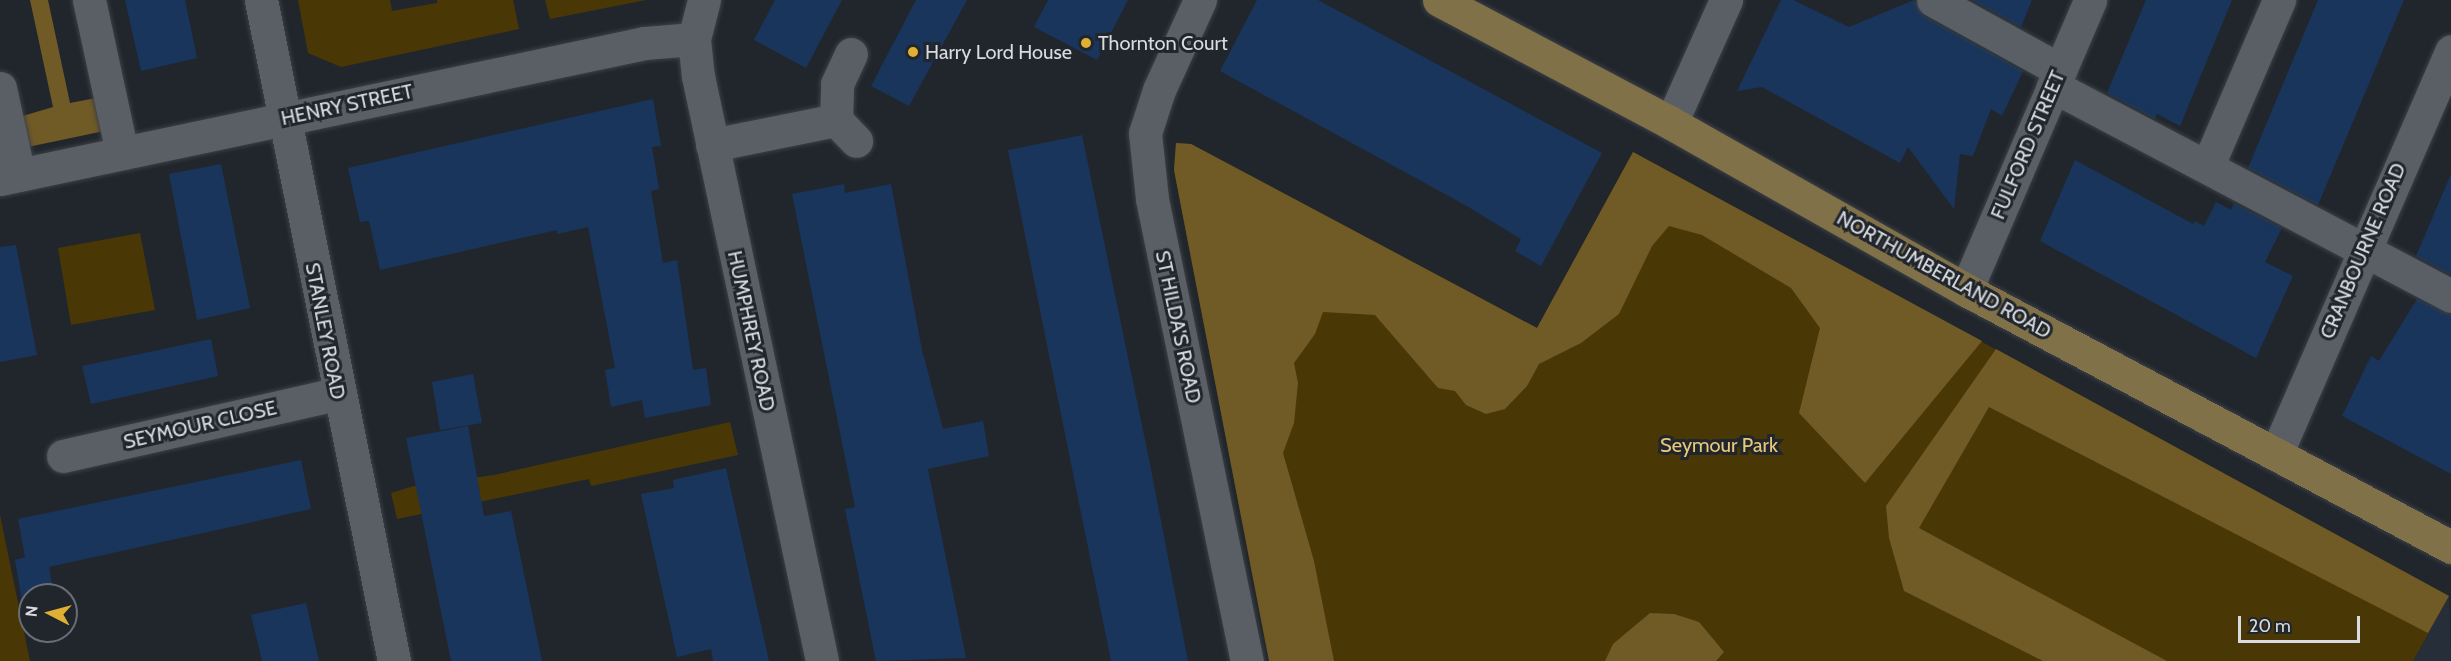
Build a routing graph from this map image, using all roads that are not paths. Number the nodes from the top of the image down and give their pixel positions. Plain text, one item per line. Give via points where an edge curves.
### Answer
1 (89, 0) edge
2 (261, 0) edge
3 (704, 0) edge
4 (1200, 0) edge
5 (1439, 0) edge
6 (1726, 0) edge
7 (1933, 0) edge
8 (2090, 0) edge
9 (2279, 0) edge
10 (694, 39) junction
11 (2451, 51) edge
12 (851, 54) dead end
13 (2056, 78) junction
14 (0, 88) edge
15 (285, 118) junction
16 (1671, 123) junction
17 (712, 145) junction
18 (123, 152) junction
19 (2208, 165) junction
20 (10, 177) edge
21 (2364, 248) junction
22 (1966, 290) junction
23 (2451, 296) edge
24 (338, 394) junction
25 (2277, 452) junction
26 (63, 456) dead end
27 (2451, 547) edge
28 (394, 661) edge
29 (822, 661) edge
30 (1247, 661) edge

1 - 18 street
2 - 15 street, STANLEY ROAD
3 - 10 street, HUMPHREY ROAD
4 - 30 street, ST HILDA'S ROAD via 1159,90 1145,133 1152,199
5 - 16 main road, NORTHUMBERLAND ROAD
6 - 16 street
7 - 13 street
8 - 13 street, FULFORD STREET
9 - 19 street
10 - 15 street, HENRY STREET via 645,43
10 - 17 street, HUMPHREY ROAD
11 - 21 street, CRANBOURNE ROAD
12 - 17 street via 837,84 846,130
13 - 19 street
13 - 22 street, FULFORD STREET
14 - 20 street
15 - 18 street, HENRY STREET
15 - 24 street, STANLEY ROAD
16 - 22 main road, NORTHUMBERLAND ROAD
17 - 29 street, HUMPHREY ROAD
18 - 20 street, HENRY STREET
19 - 21 street
21 - 23 street
21 - 25 street, CRANBOURNE ROAD
22 - 25 main road, NORTHUMBERLAND ROAD
24 - 26 street, SEYMOUR CLOSE
24 - 28 street, STANLEY ROAD
25 - 27 main road, NORTHUMBERLAND ROAD

